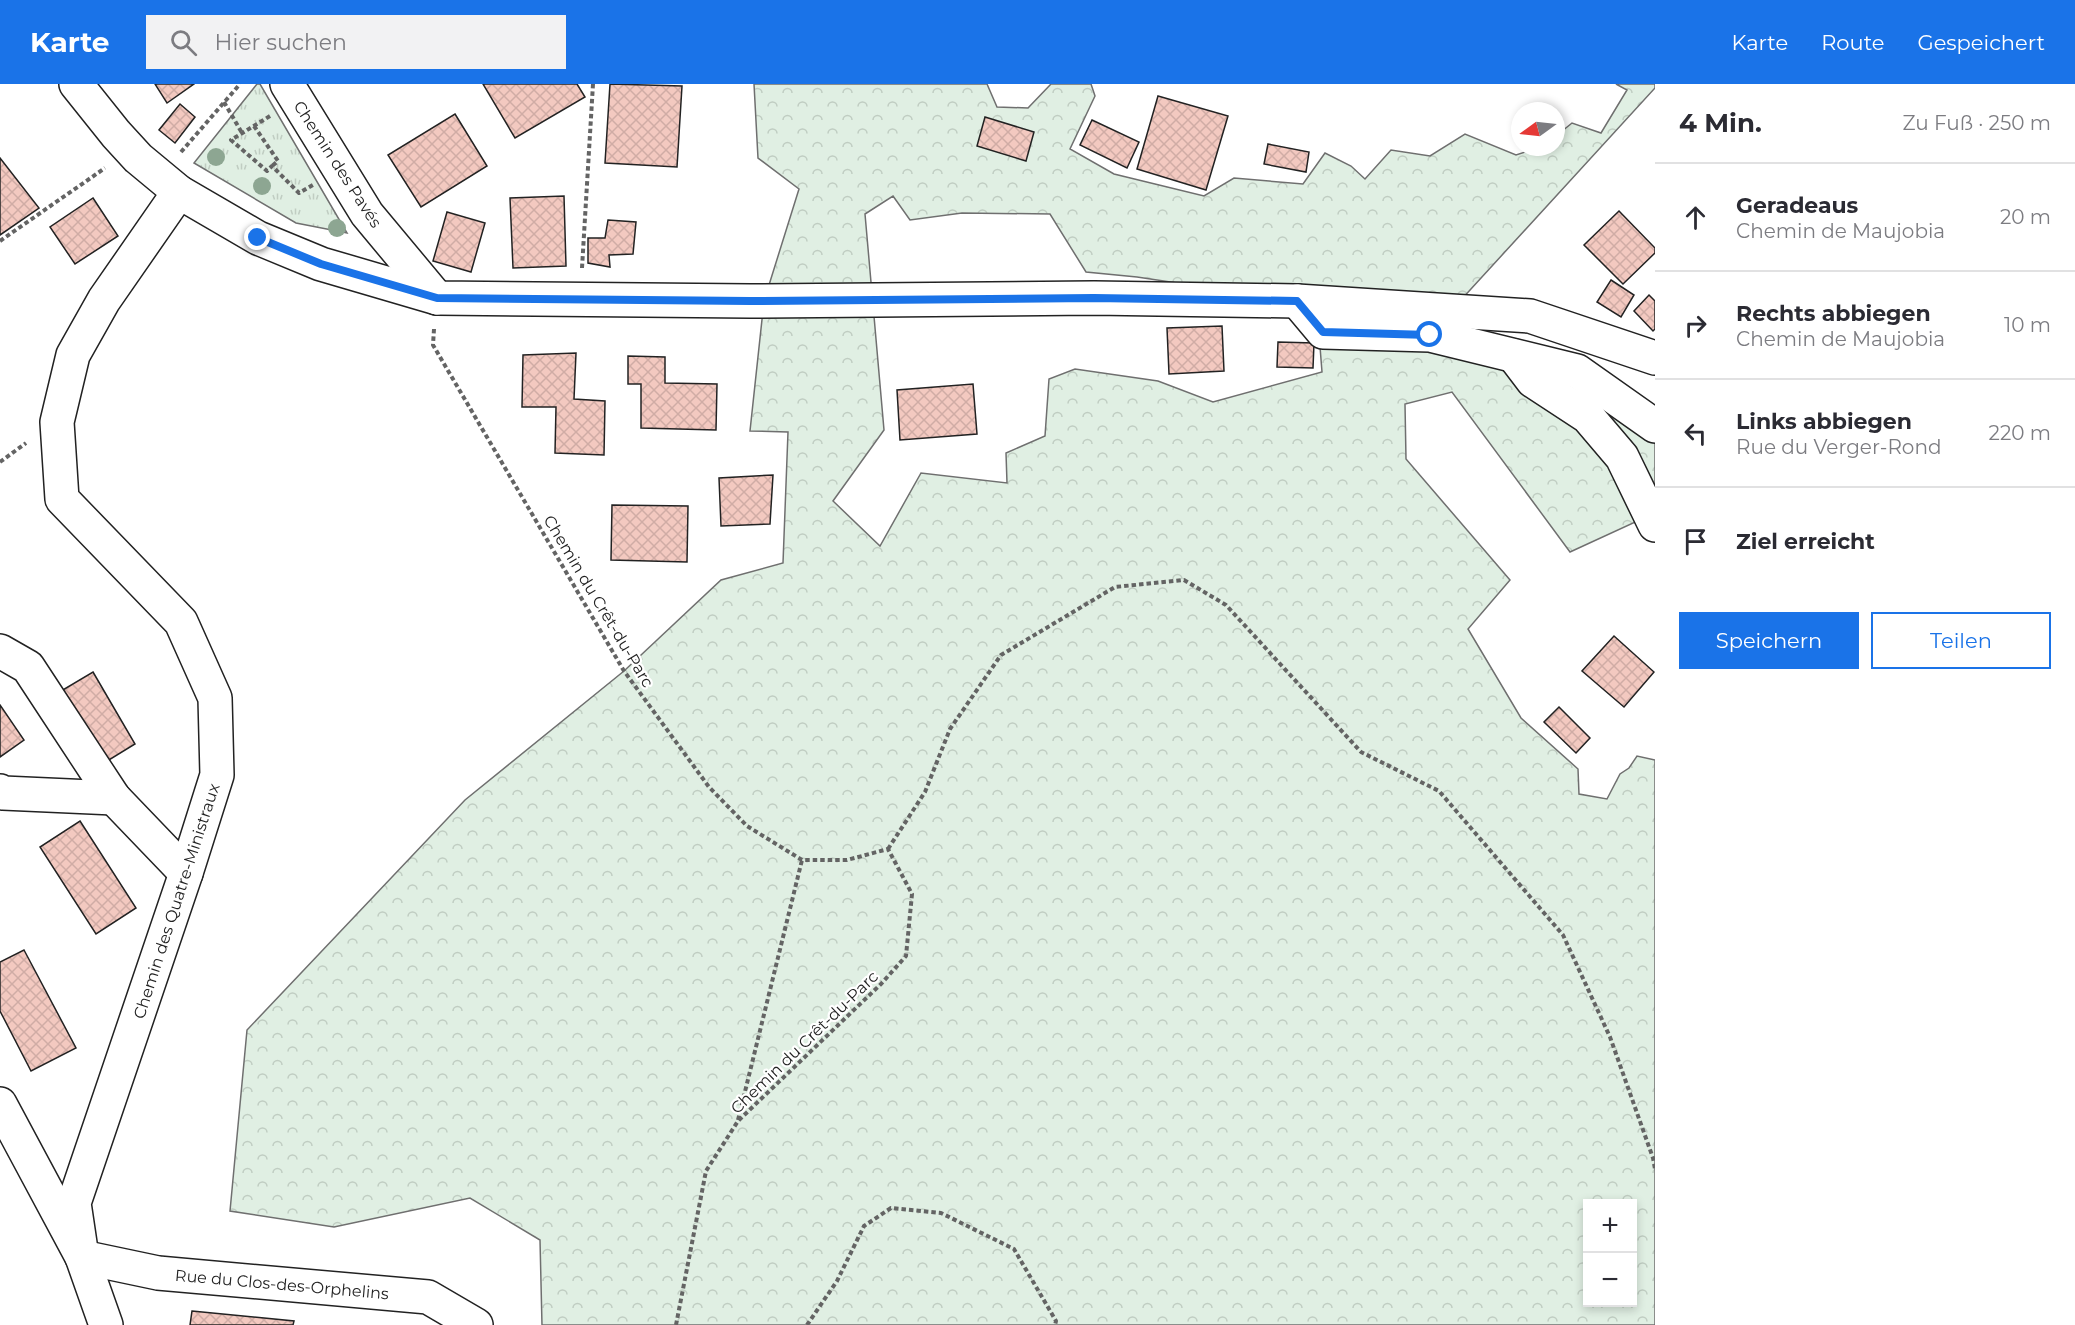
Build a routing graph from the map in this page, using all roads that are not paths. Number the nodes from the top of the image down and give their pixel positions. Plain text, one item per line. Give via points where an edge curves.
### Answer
1 (76, 84) edge
2 (292, 91) edge
3 (179, 192) junction
4 (437, 298) junction
5 (1297, 301) junction
6 (1514, 356) junction
7 (1655, 358) edge
8 (1655, 426) edge
9 (1655, 525) edge
10 (0, 651) edge
11 (0, 791) edge
12 (114, 798) junction
13 (186, 873) junction
14 (0, 1104) edge
15 (82, 1257) junction
16 (106, 1325) edge
17 (476, 1325) edge

1 - 3 street via 131,151
2 - 4 street, Chemin des Pavés via 367,214
3 - 4 street via 258,238 321,264
3 - 13 street, Chemin des Quatre-Ministraux via 104,300 73,355 57,422 62,499 181,622 215,698 217,775
4 - 5 street
5 - 6 street via 1323,332 1430,335
5 - 7 street via 1530,316
6 - 8 street via 1577,372
6 - 9 street via 1533,381 1588,417 1622,457
10 - 12 street via 28,667
11 - 12 street
12 - 13 street
13 - 15 street, Chemin des Quatre-Ministraux via 74,1203
14 - 15 street
15 - 16 street, Chemin des Quatre-Ministraux
15 - 17 street, Rue du Clos-des-Orphelins via 158,1272 428,1297

